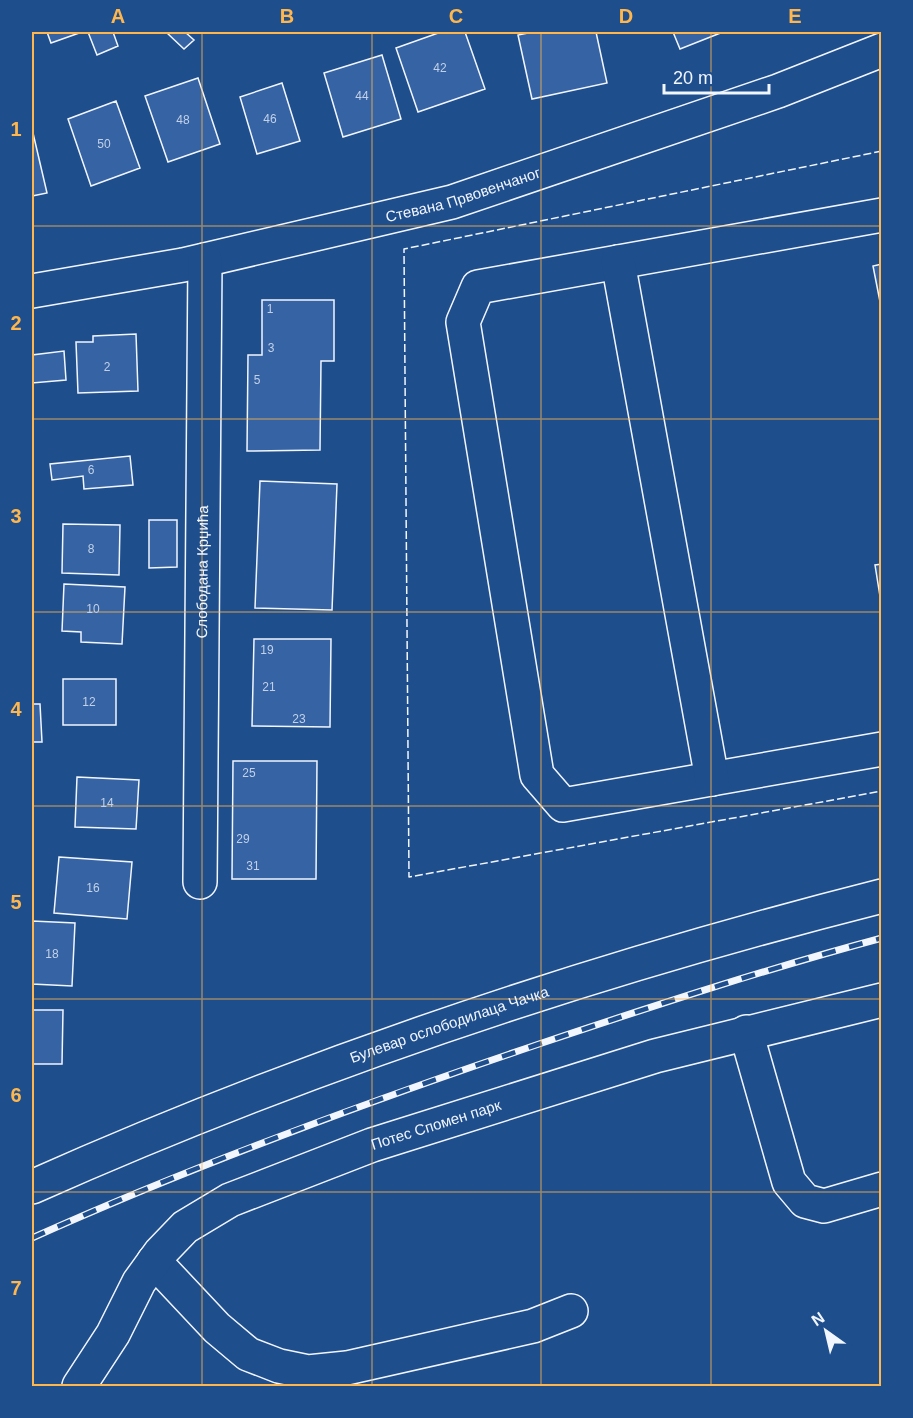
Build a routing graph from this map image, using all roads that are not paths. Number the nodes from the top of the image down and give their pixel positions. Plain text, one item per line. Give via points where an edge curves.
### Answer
1 (882, 50) edge
2 (882, 215) edge
3 (205, 260) junction
4 (618, 262) junction
5 (32, 291) edge
6 (882, 749) edge
7 (712, 779) junction
8 (200, 882) dead end
9 (882, 896) edge
10 (882, 1000) edge
11 (746, 1032) junction
12 (32, 1187) edge
13 (882, 1189) edge
14 (154, 1261) junction
15 (571, 1311) dead end
16 (79, 1386) edge

1 - 3 street, Стевана Првовенчаног via 778,91 452,202
2 - 4 street
3 - 5 street, Стевана Првовенчаног
3 - 8 street, Слободана Крџића
4 - 7 street
4 - 7 street via 478,287 462,321 537,775 563,805
6 - 7 street
9 - 12 street, Булевар ослободилаца Чачка via 608,971 412,1036 228,1104
10 - 11 street, Потес Спомен парк
11 - 13 street via 789,1182 805,1202 824,1206
11 - 14 street, Потес Спомен парк via 655,1056 361,1149 230,1200 185,1227
14 - 15 street via 217,1328 248,1354 308,1372 346,1368 521,1328
14 - 16 street, Потес Спомен парк

